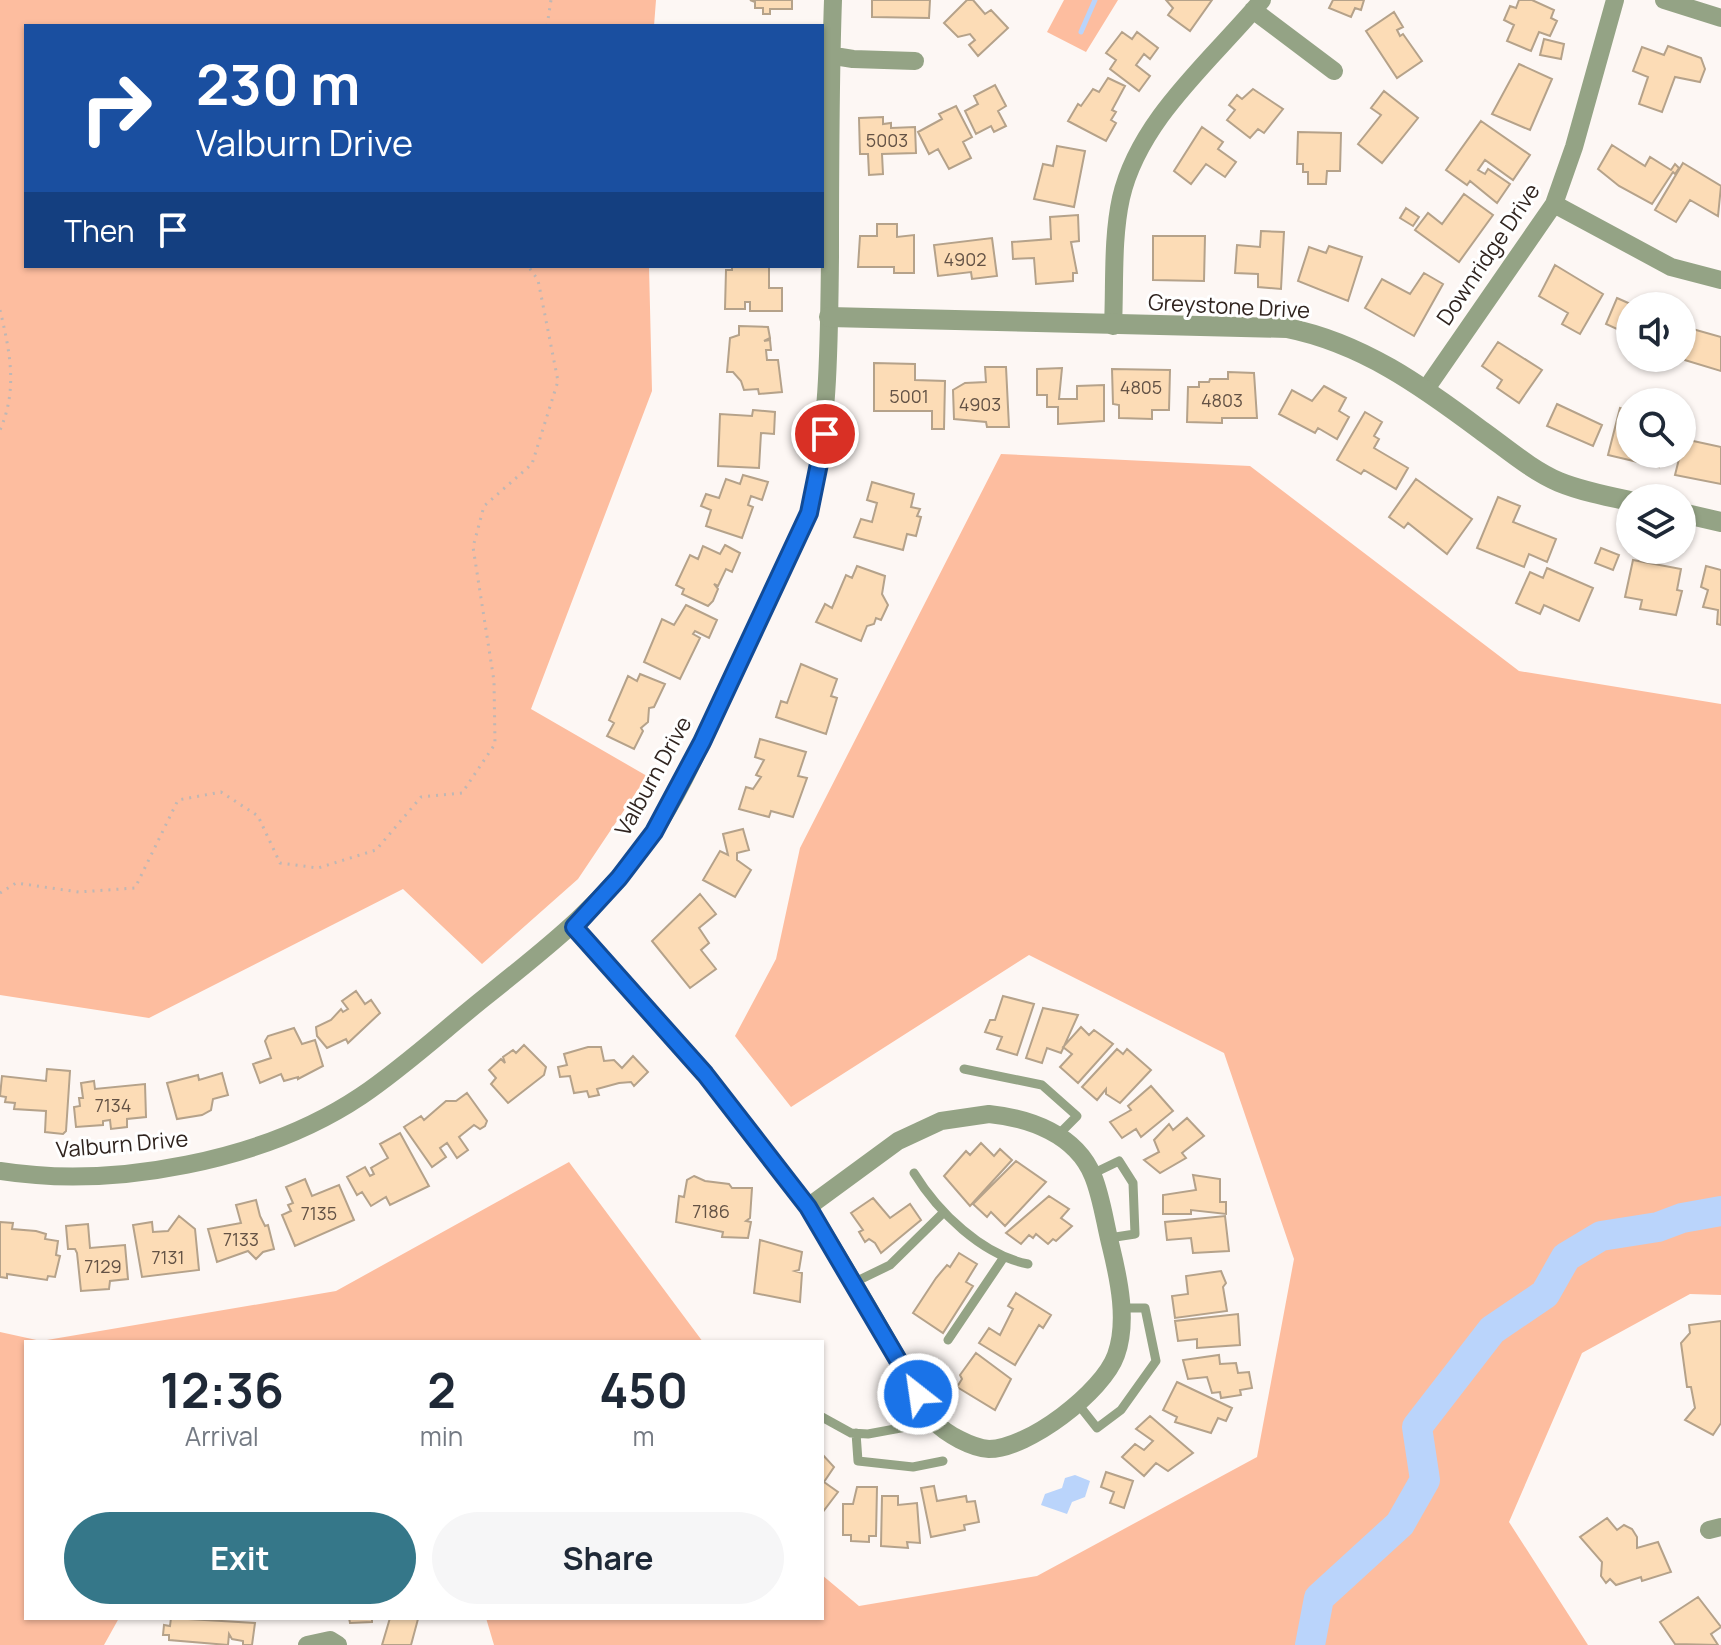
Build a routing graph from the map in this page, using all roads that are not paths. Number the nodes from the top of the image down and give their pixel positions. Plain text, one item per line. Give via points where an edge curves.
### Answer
1 (833, 0) edge
2 (1615, 0) edge
3 (1664, 0) edge
4 (1257, 5) edge
5 (1721, 18) edge
6 (826, 54) edge
7 (915, 61) dead end
8 (1334, 71) dead end
9 (1554, 204) junction
10 (1721, 280) edge
11 (829, 317) junction
12 (1113, 326) junction
13 (1426, 389) junction
14 (1616, 497) edge
15 (1696, 516) edge
16 (1721, 522) edge
17 (574, 927) junction
18 (964, 1069) dead end
19 (1057, 1136) junction
20 (0, 1171) edge
21 (914, 1173) dead end
22 (1092, 1174) junction
23 (808, 1207) junction
24 (943, 1213) junction
25 (1109, 1238) junction
26 (1004, 1257) junction
27 (1028, 1264) dead end
28 (855, 1282) junction
29 (1120, 1308) junction
30 (948, 1340) dead end
31 (1078, 1404) junction
32 (824, 1418) edge
33 (933, 1421) junction
34 (856, 1433) junction
35 (943, 1461) dead end
36 (307, 1645) edge
37 (338, 1645) edge

1 - 6 street, Valburn Drive
2 - 9 street, Downridge Drive
3 - 5 street
4 - 8 street
4 - 12 street via 1164,113 1131,167 1117,223
6 - 7 street
6 - 11 street, Valburn Drive
9 - 10 street via 1671,267
9 - 13 street, Downridge Drive
11 - 12 street, Greystone Drive
11 - 17 street, Valburn Drive via 825,434 809,513 654,832
12 - 13 street, Greystone Drive via 1287,328 1354,348
13 - 14 street, Greystone Drive via 1557,481
15 - 16 street
17 - 20 street, Valburn Drive via 360,1097 301,1128 171,1168 95,1175
17 - 23 street via 705,1074
18 - 19 lane via 1042,1085 1077,1116
19 - 22 street
19 - 23 street via 1022,1117 989,1114 941,1121 898,1141
21 - 24 lane
22 - 25 street
22 - 25 lane via 1119,1161 1133,1183 1135,1234
23 - 28 street
24 - 26 lane
24 - 28 lane via 890,1265
25 - 29 street
26 - 27 lane
26 - 30 lane
28 - 33 street
29 - 31 street via 1123,1330 1115,1357 1100,1383
29 - 31 lane via 1145,1308 1156,1361 1121,1410 1097,1428
31 - 33 street via 1011,1446 986,1449
32 - 34 lane
33 - 34 lane
34 - 35 lane via 858,1461 913,1467
36 - 37 street via 330,1640

